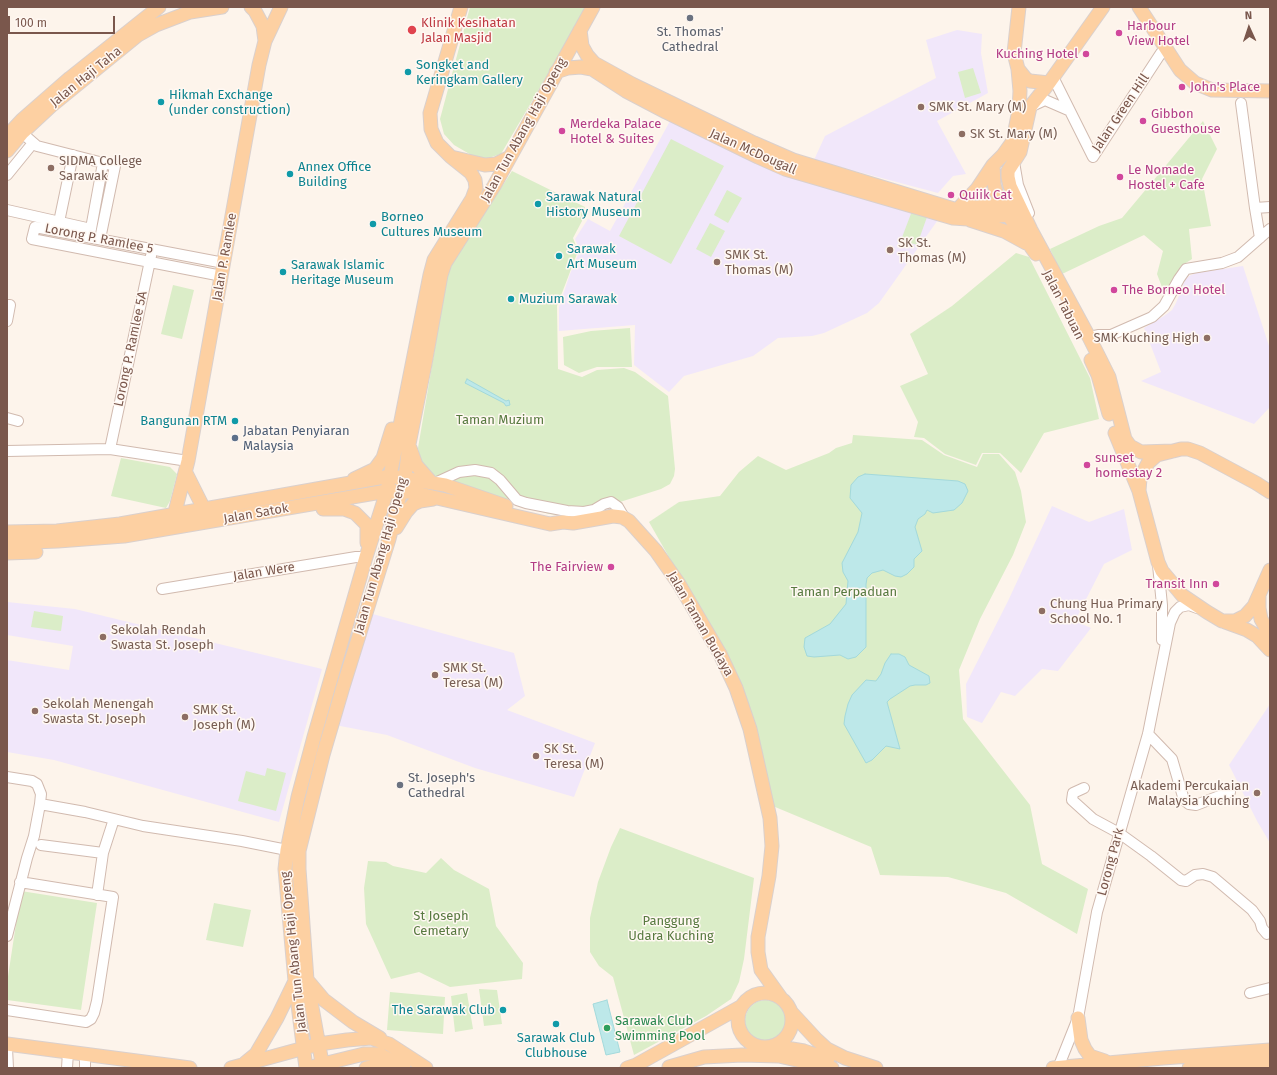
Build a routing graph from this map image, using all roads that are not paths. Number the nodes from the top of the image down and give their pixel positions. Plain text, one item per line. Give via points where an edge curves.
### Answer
1 (159, 7) edge
2 (215, 7) edge
3 (251, 7) edge
4 (281, 7) edge
5 (462, 7) edge
6 (593, 7) edge
7 (1019, 7) edge
8 (1103, 7) edge
9 (1139, 7) edge
10 (580, 30) junction
11 (265, 41) junction
12 (1166, 47) junction
13 (1018, 69) junction
14 (556, 72) junction
15 (1051, 80) junction
16 (1270, 91) edge
17 (1241, 103) dead end
18 (1030, 106) junction
19 (1068, 110) junction
20 (22, 133) junction
21 (7, 136) edge
22 (33, 143) junction
23 (7, 151) edge
24 (73, 155) junction
25 (451, 157) junction
26 (508, 158) junction
27 (1014, 162) junction
28 (993, 165) junction
29 (7, 175) edge
30 (1015, 197) junction
31 (1002, 202) junction
32 (1270, 207) edge
33 (1254, 208) junction
34 (1021, 209) junction
35 (7, 210) edge
36 (957, 210) junction
37 (1008, 215) junction
38 (968, 219) junction
39 (59, 222) junction
40 (1270, 229) edge
41 (93, 235) junction
42 (1260, 238) junction
43 (1035, 247) junction
44 (152, 249) junction
45 (149, 262) junction
46 (224, 263) junction
47 (222, 276) junction
48 (7, 305) edge
49 (7, 321) edge
50 (1089, 337) junction
51 (409, 382) junction
52 (7, 418) edge
53 (18, 421) dead end
54 (409, 444) junction
55 (110, 449) junction
56 (11, 451) edge
57 (1173, 451) junction
58 (187, 467) junction
59 (390, 476) junction
60 (404, 478) junction
61 (433, 483) junction
62 (340, 486) junction
63 (387, 491) junction
64 (1139, 491) junction
65 (1270, 491) edge
66 (401, 492) junction
67 (440, 499) junction
68 (204, 509) junction
69 (290, 509) junction
70 (189, 511) junction
71 (175, 512) junction
72 (625, 519) junction
73 (563, 522) junction
74 (7, 524) edge
75 (7, 532) edge
76 (57, 536) junction
77 (124, 536) junction
78 (389, 539) junction
79 (7, 543) edge
80 (7, 553) edge
81 (366, 557) junction
82 (1158, 562) junction
83 (1270, 570) edge
84 (162, 589) dead end
85 (1259, 596) junction
86 (1207, 612) junction
87 (1222, 621) junction
88 (1270, 635) edge
89 (1270, 650) edge
90 (1162, 656) junction
91 (1148, 734) junction
92 (7, 777) edge
93 (1084, 788) dead end
94 (1230, 792) dead end
95 (40, 804) junction
96 (114, 819) junction
97 (1119, 833) junction
98 (41, 845) dead end
99 (287, 850) junction
100 (103, 853) junction
101 (20, 882) junction
102 (97, 896) junction
103 (1268, 934) dead end
104 (7, 936) edge
105 (761, 970) junction
106 (301, 980) junction
107 (1270, 988) edge
108 (1250, 993) dead end
109 (781, 998) junction
110 (746, 1002) junction
111 (12, 1011) edge
112 (792, 1013) junction
113 (1078, 1018) junction
114 (7, 1044) edge
115 (319, 1044) junction
116 (389, 1044) junction
117 (756, 1046) junction
118 (774, 1046) junction
119 (7, 1048) edge
120 (304, 1049) junction
121 (68, 1052) junction
122 (85, 1054) junction
123 (1269, 1061) edge
124 (1111, 1063) junction
125 (399, 1065) edge
126 (811, 1065) edge
127 (157, 1066) edge
128 (323, 1066) edge
129 (1230, 1066) edge
130 (235, 1067) edge
131 (8, 1068) edge
132 (67, 1068) edge
133 (85, 1068) edge
134 (190, 1068) edge
135 (306, 1068) edge
136 (309, 1068) edge
137 (366, 1068) edge
138 (426, 1068) edge
139 (628, 1068) edge
140 (668, 1068) edge
141 (832, 1068) edge
142 (846, 1068) edge
143 (876, 1068) edge
144 (1057, 1068) edge
145 (1189, 1068) edge

1 - 21 main road, Jalan Haji Taha via 70,78
2 - 20 main road, Jalan Haji Taha via 190,12 156,25 138,36 51,106
3 - 11 main road, Jalan P. Ramlee via 263,26
4 - 11 main road, Jalan P. Ramlee
5 - 25 main road, Jalan Tun Abang Haji Openg via 430,113 431,129 436,143
6 - 10 main road, Jalan Tun Abang Haji Openg
7 - 13 main road via 1014,53
8 - 15 main road
9 - 12 main road
10 - 14 main road, Jalan Tun Abang Haji Openg
10 - 36 main road, Jalan McDougall via 582,46 594,63 754,143 792,160
11 - 46 main road, Jalan P. Ramlee via 253,90
12 - 16 main road via 1180,70 1195,83 1212,90
12 - 19 street, Jalan Green Hill via 1093,156
13 - 15 main road via 1030,81
13 - 28 main road via 1019,110 1013,141
14 - 26 main road, Jalan Tun Abang Haji Openg
14 - 38 main road, Jalan McDougall via 568,68 592,69 626,91 785,169 952,218
15 - 18 main road
15 - 19 street, Jalan Green Hill
17 - 33 street
18 - 19 street via 1045,100
18 - 27 main road, Jalan Tabuan via 1020,152
20 - 22 street
20 - 23 main road, Jalan Haji Taha
22 - 24 street
22 - 29 street
24 - 39 street
24 - 41 street via 103,163
25 - 26 main road via 485,164 496,164
25 - 51 main road, Jalan Tun Abang Haji Openg via 471,173 476,188 472,199 434,260
26 - 54 main road, Jalan Tun Abang Haji Openg via 494,186 445,263
27 - 30 main road, Jalan Tabuan via 1008,171
27 - 43 street via 1018,185 1043,246
28 - 31 main road, Jalan Tabuan via 994,184
28 - 36 main road via 977,189
30 - 31 main road, Jalan McDougall
30 - 34 main road, Jalan Tabuan
31 - 36 main road, Jalan McDougall
31 - 37 main road, Jalan Tabuan
32 - 33 street
33 - 42 street
34 - 37 main road, Jalan McDougall
34 - 43 main road, Jalan Tabuan
35 - 39 street
37 - 38 main road, Jalan McDougall
37 - 43 main road, Jalan Tabuan
38 - 43 main road via 1004,231
39 - 41 street
40 - 42 street
41 - 44 street, Lorong P. Ramlee 5
41 - 45 street, Lorong P. Ramlee 5 via 35,227 32,239
42 - 50 street via 1238,257 1186,270 1164,306 1152,317 1111,336
43 - 50 main road, Jalan Tabuan
43 - 64 main road, Jalan Tabuan via 1095,369 1117,441
44 - 45 street, Lorong P. Ramlee 5A
44 - 46 street, Lorong P. Ramlee 5
45 - 47 street, Lorong P. Ramlee 5
45 - 55 street, Lorong P. Ramlee 5A
46 - 47 main road, Jalan P. Ramlee
47 - 58 main road, Jalan P. Ramlee
48 - 49 street via 10,305
50 - 57 main road, Jalan Tabuan via 1109,377 1125,440 1140,452
51 - 59 main road, Jalan Tun Abang Haji Openg
51 - 62 main road via 383,458 375,468
52 - 53 street
54 - 60 main road, Jalan Tun Abang Haji Openg
54 - 61 main road via 416,465
55 - 56 street
55 - 58 street
57 - 64 main road via 1158,455 1148,463 1140,478
57 - 65 main road, Jalan Tabuan via 1188,449 1200,453
58 - 68 main road
58 - 71 main road, Jalan P. Ramlee
59 - 60 main road
59 - 62 main road, Jalan Satok
59 - 63 main road, Jalan Tun Abang Haji Openg
60 - 61 main road
60 - 66 main road, Jalan Tun Abang Haji Openg
61 - 72 street via 459,472 476,470 491,473 517,500 526,503 584,512 611,502 618,507
61 - 73 main road via 494,503 551,516
62 - 68 main road, Jalan Satok
63 - 66 main road
63 - 69 main road, Jalan Satok
63 - 81 main road, Jalan Tun Abang Haji Openg
64 - 82 main road, Jalan Tabuan
66 - 67 main road
66 - 78 main road, Jalan Tun Abang Haji Openg
67 - 73 main road via 550,524
67 - 78 main road via 420,500 413,504
68 - 70 main road, Jalan Satok
69 - 77 main road, Jalan Satok
69 - 81 main road via 344,509 354,513 367,525
70 - 71 main road, Jalan Satok
70 - 76 main road, Jalan Satok
71 - 74 main road, Jalan Satok via 66,523
72 - 73 main road via 610,516
72 - 105 main road, Jalan Taman Budaya via 656,551 679,584 720,654 736,688 750,729 770,818 772,846 758,937
75 - 76 main road
76 - 77 main road, Jalan Satok
76 - 79 main road, Jalan Satok
77 - 80 main road, Jalan Satok via 60,550
78 - 106 main road, Jalan Tun Abang Haji Openg via 323,755 299,851
81 - 84 street, Jalan Were
81 - 99 main road, Jalan Tun Abang Haji Openg via 306,766
82 - 86 main road, Jalan Tabuan via 1162,571 1182,595
82 - 90 street via 1162,605
83 - 85 main road
85 - 87 main road via 1246,616 1235,621
85 - 88 main road via 1260,619
86 - 87 main road, Jalan Tabuan
86 - 90 street via 1189,605 1180,607 1170,623
87 - 89 main road via 1257,636
90 - 91 street, Lorong Park
91 - 94 street via 1172,759 1184,800 1189,804 1196,805
91 - 97 street, Lorong Park
92 - 95 street via 37,784
93 - 97 street via 1073,793 1072,800 1093,819
95 - 96 street
95 - 101 street via 34,836
96 - 99 street
96 - 100 street
97 - 103 street via 1181,880 1186,881 1196,874 1213,877 1252,910
97 - 113 street, Lorong Park via 1097,912
98 - 100 street
99 - 106 main road, Jalan Tun Abang Haji Openg via 285,868
100 - 102 street
101 - 102 street
101 - 104 street
102 - 111 street via 113,898 97,1001 91,1019 86,1022
105 - 109 main road
105 - 110 main road
106 - 115 main road, Jalan Tun Abang Haji Openg
106 - 116 main road via 353,1022
106 - 120 main road, Jalan Tun Abang Haji Openg
106 - 130 main road via 256,1054
107 - 108 street
109 - 110 main road via 766,993 758,994
109 - 112 main road
110 - 117 main road via 739,1014 738,1022 744,1036
110 - 139 main road via 636,1066
112 - 118 main road via 791,1029 787,1036
112 - 143 main road via 827,1049
113 - 124 main road via 1081,1040 1090,1056
113 - 144 street, Lorong Park
114 - 121 main road
115 - 116 main road via 372,1038
115 - 120 main road
115 - 128 main road, Jalan Tun Abang Haji Openg
116 - 138 main road
117 - 118 main road
117 - 140 main road via 685,1056
118 - 142 main road via 822,1056
119 - 131 street
120 - 130 main road
120 - 135 main road, Jalan Tun Abang Haji Openg
121 - 122 main road
121 - 132 street
122 - 127 main road
122 - 133 street
123 - 124 main road
123 - 129 main road
124 - 144 main road
125 - 128 main road via 379,1054 364,1054
125 - 137 main road
126 - 140 main road via 779,1056 742,1055 704,1057
126 - 141 main road
127 - 134 main road
128 - 136 main road
129 - 145 main road

